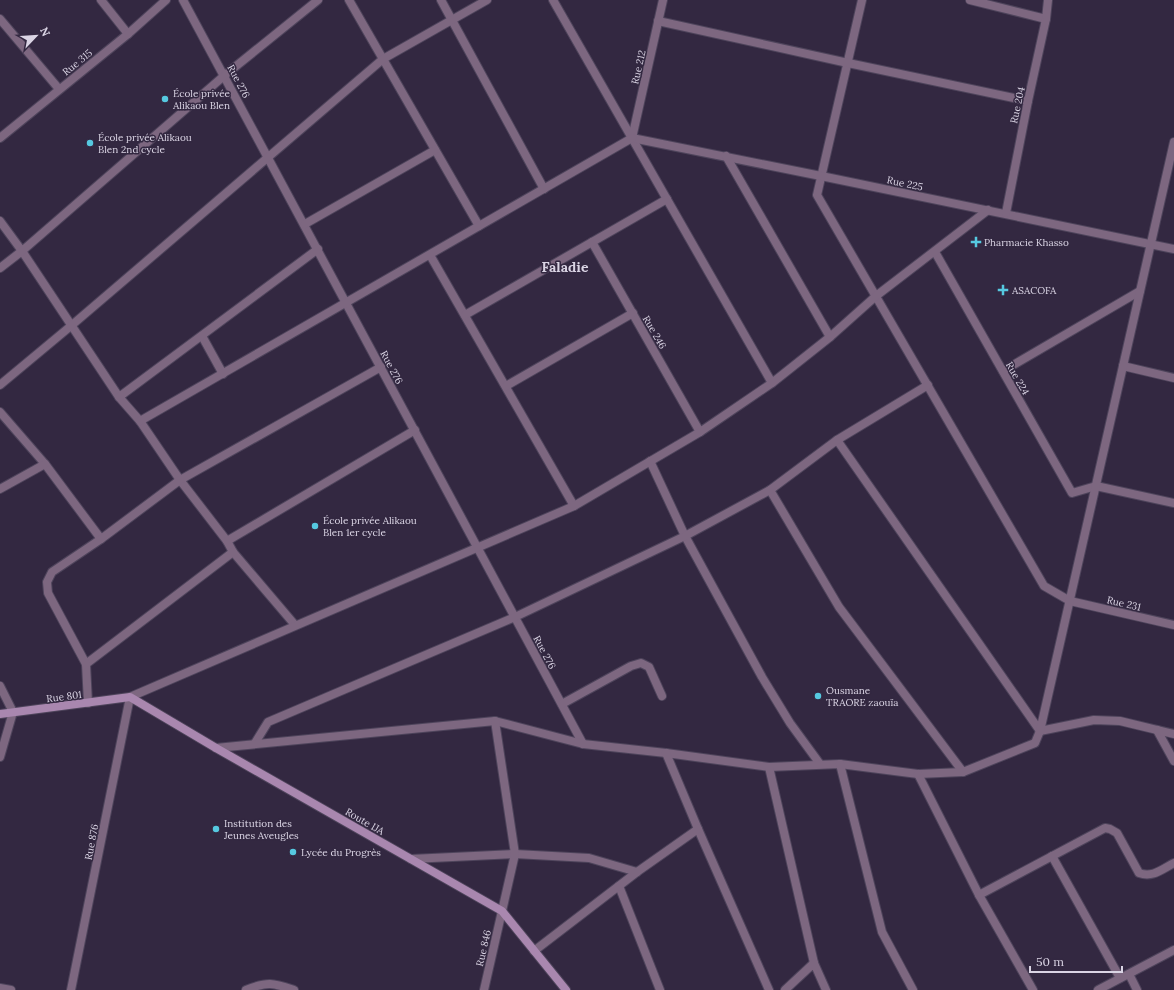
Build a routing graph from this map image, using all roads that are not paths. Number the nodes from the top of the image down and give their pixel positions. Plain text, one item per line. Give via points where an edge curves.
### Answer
1 (101, 0) edge
2 (166, 0) edge
3 (183, 0) edge
4 (318, 0) edge
5 (349, 0) edge
6 (441, 0) edge
7 (487, 0) edge
8 (553, 0) edge
9 (560, 0) edge
10 (663, 0) edge
11 (862, 0) edge
12 (970, 0) edge
13 (1048, 0) edge
14 (558, 8) junction
15 (0, 19) edge
16 (1046, 19) junction
17 (452, 20) junction
18 (658, 21) junction
19 (128, 34) junction
20 (383, 59) junction
21 (848, 63) junction
22 (225, 75) junction
23 (60, 89) junction
24 (1028, 101) junction
25 (0, 138) edge
26 (632, 138) junction
27 (1174, 142) edge
28 (435, 150) junction
29 (726, 156) junction
30 (269, 157) junction
31 (821, 176) junction
32 (544, 189) junction
33 (667, 199) junction
34 (988, 210) junction
35 (1006, 213) junction
36 (0, 221) edge
37 (305, 224) junction
38 (479, 226) junction
39 (592, 242) junction
40 (1151, 244) junction
41 (318, 249) junction
42 (1174, 249) edge
43 (22, 251) junction
44 (935, 252) junction
45 (430, 255) junction
46 (0, 268) edge
47 (1140, 290) junction
48 (876, 296) junction
49 (346, 302) junction
50 (633, 313) junction
51 (465, 315) junction
52 (72, 325) junction
53 (202, 336) junction
54 (830, 337) junction
55 (1123, 366) junction
56 (381, 367) junction
57 (1003, 371) junction
58 (223, 374) junction
59 (1174, 378) edge
60 (772, 383) junction
61 (0, 385) edge
62 (928, 385) junction
63 (506, 386) junction
64 (119, 397) junction
65 (0, 412) edge
66 (140, 422) junction
67 (415, 430) junction
68 (700, 432) junction
69 (837, 440) junction
70 (650, 462) junction
71 (45, 464) junction
72 (180, 480) junction
73 (1096, 486) junction
74 (0, 489) edge
75 (770, 490) junction
76 (1174, 503) edge
77 (574, 506) junction
78 (686, 536) junction
79 (101, 538) junction
80 (227, 540) junction
81 (477, 546) junction
82 (233, 552) junction
83 (1070, 601) junction
84 (515, 617) junction
85 (295, 625) junction
86 (1174, 625) edge
87 (86, 664) junction
88 (0, 686) edge
89 (662, 696) dead end
90 (130, 697) junction
91 (88, 702) junction
92 (562, 704) junction
93 (13, 712) junction
94 (0, 714) edge
95 (495, 721) junction
96 (1157, 730) junction
97 (1040, 731) junction
98 (1174, 734) edge
99 (255, 743) junction
100 (583, 744) junction
101 (216, 748) junction
102 (666, 753) junction
103 (0, 757) edge
104 (1174, 761) edge
105 (820, 764) junction
106 (840, 764) junction
107 (769, 767) junction
108 (963, 772) junction
109 (918, 774) junction
110 (698, 829) junction
111 (515, 854) junction
112 (1052, 856) junction
113 (411, 859) junction
114 (1174, 863) edge
115 (637, 872) junction
116 (619, 886) junction
117 (979, 895) junction
118 (502, 911) junction
119 (1174, 950) edge
120 (534, 951) junction
121 (814, 963) junction
122 (1129, 974) junction
123 (1120, 978) junction
124 (0, 988) edge
125 (11, 990) edge
126 (71, 990) edge
127 (246, 990) edge
128 (294, 990) edge
129 (484, 990) edge
130 (566, 990) edge
131 (660, 990) edge
132 (769, 990) edge
133 (785, 990) edge
134 (826, 990) edge
135 (913, 990) edge
136 (1033, 990) edge
137 (1098, 990) edge
138 (1137, 990) edge

1 - 19 street
2 - 19 street, Rue 315
3 - 22 street, Rue 276
4 - 22 street
5 - 20 street
6 - 17 street
7 - 17 street
8 - 14 street
9 - 14 street
10 - 18 street, Rue 212
11 - 21 street, Rue 231
12 - 16 street
13 - 16 street, Rue 204
14 - 26 street
15 - 23 street
16 - 24 street, Rue 204
17 - 20 street
17 - 32 street
18 - 21 street
18 - 26 street, Rue 212
19 - 23 street, Rue 315
20 - 28 street
20 - 30 street
21 - 24 street
21 - 31 street, Rue 231
22 - 30 street, Rue 276
22 - 43 street
23 - 25 street, Rue 315
24 - 35 street, Rue 204
26 - 29 street, Rue 225
26 - 32 street
26 - 33 street
27 - 40 street
28 - 37 street
28 - 38 street
29 - 31 street, Rue 225
29 - 54 street
30 - 37 street, Rue 276
30 - 52 street
31 - 34 street, Rue 225
31 - 48 street, Rue 231 via 817,195
32 - 38 street
33 - 39 street
33 - 60 street
34 - 35 street, Rue 225
34 - 44 street
35 - 40 street, Rue 225
36 - 43 street
37 - 41 street, Rue 276
38 - 45 street
39 - 50 street, Rue 246
39 - 51 street
40 - 42 street, Rue 225
40 - 47 street
41 - 49 street, Rue 276
41 - 53 street
43 - 46 street
43 - 52 street
44 - 48 street
44 - 57 street, Rue 224
45 - 49 street
45 - 51 street
47 - 55 street
47 - 57 street
48 - 54 street
48 - 62 street, Rue 231
49 - 56 street, Rue 276
49 - 58 street
50 - 63 street
50 - 68 street, Rue 246
51 - 63 street
52 - 61 street
52 - 64 street
53 - 58 street
53 - 64 street
54 - 60 street
55 - 59 street
55 - 73 street
56 - 67 street, Rue 276
56 - 72 street
57 - 73 street, Rue 224 via 1072,493
58 - 66 street
60 - 68 street
62 - 69 street
62 - 83 street, Rue 231 via 1044,586
63 - 77 street
64 - 66 street
65 - 71 street
66 - 72 street
67 - 80 street
67 - 81 street, Rue 276
68 - 70 street
69 - 75 street
69 - 97 street
70 - 77 street
70 - 78 street
71 - 74 street
71 - 79 street
72 - 79 street
72 - 80 street
73 - 76 street
73 - 83 street
75 - 78 street
75 - 108 street via 839,607
77 - 81 street
78 - 84 street
78 - 105 street via 762,677 790,723
79 - 87 street via 52,572 47,582 48,593
80 - 82 street
81 - 84 street, Rue 276
81 - 85 street
82 - 85 street
82 - 87 street
83 - 86 street, Rue 231
83 - 97 street
84 - 92 street, Rue 276
84 - 99 street via 268,722
85 - 90 street
87 - 91 street
88 - 93 street
89 - 92 street via 648,667 641,663
90 - 91 street, Rue 801
90 - 101 street, Route IJA
90 - 126 street, Rue 876
91 - 93 street, Rue 801
92 - 100 street, Rue 276
93 - 94 street, Rue 801
93 - 103 street
95 - 99 street
95 - 100 street
95 - 111 street
96 - 97 street via 1120,721 1094,720
96 - 98 street
96 - 104 street
97 - 108 street via 1035,743
99 - 101 street
100 - 102 street
101 - 113 street, Route IJA
102 - 107 street
102 - 110 street
105 - 106 street
105 - 107 street
106 - 109 street
106 - 135 street via 882,932
107 - 121 street
108 - 109 street
109 - 117 street
110 - 115 street
110 - 132 street
111 - 113 street
111 - 115 street via 589,858
111 - 118 street, Rue 846
112 - 114 street via 1105,828 1117,833 1139,873 1146,876 1153,874
112 - 117 street
112 - 123 street
113 - 118 street, Route IJA
115 - 116 street
116 - 120 street
116 - 131 street
117 - 136 street
118 - 120 street, Route IJA
118 - 129 street, Rue 846
119 - 122 street
120 - 130 street, Route IJA
121 - 133 street
121 - 134 street
122 - 123 street
122 - 138 street
123 - 137 street
124 - 125 street
127 - 128 street via 259,984 273,983

